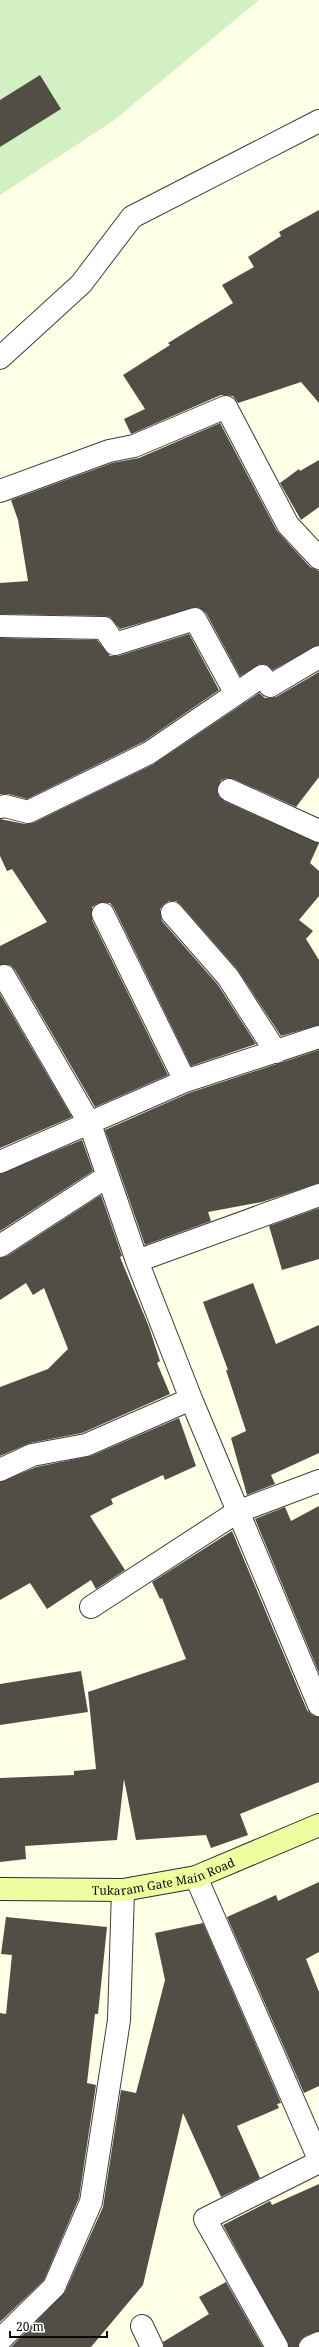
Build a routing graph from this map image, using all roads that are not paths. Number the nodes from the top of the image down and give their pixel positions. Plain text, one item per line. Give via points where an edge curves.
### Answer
1 (319, 121) edge
2 (0, 358) edge
3 (0, 491) edge
4 (319, 558) edge
5 (0, 626) edge
6 (319, 657) edge
7 (236, 694) junction
8 (229, 790) dead end
9 (0, 807) edge
10 (319, 831) edge
11 (172, 913) dead end
12 (103, 914) dead end
13 (4, 976) dead end
14 (319, 1037) edge
15 (276, 1052) junction
16 (185, 1081) junction
17 (90, 1124) junction
18 (0, 1162) edge
19 (108, 1176) junction
20 (319, 1195) edge
21 (0, 1246) edge
22 (137, 1261) junction
23 (191, 1399) junction
24 (0, 1470) edge
25 (319, 1481) edge
26 (237, 1512) junction
27 (91, 1607) dead end
28 (319, 1705) edge
29 (319, 1825) edge
30 (196, 1877) junction
31 (0, 1889) edge
32 (122, 1890) junction
33 (319, 2160) edge
34 (142, 2326) dead end
35 (0, 2340) edge
36 (319, 2343) edge
37 (152, 2347) edge
38 (277, 2347) edge
39 (310, 2347) edge

1 - 2 street via 132,217 81,284
3 - 4 street via 109,451 134,446 226,408 288,525
5 - 7 street via 104,628 115,644 195,619
6 - 7 street via 270,686 262,676
7 - 9 street via 149,754 28,812
8 - 10 street
11 - 15 street via 228,977
12 - 16 street
13 - 17 street
14 - 15 street
15 - 16 street
16 - 17 street
17 - 18 street
17 - 19 street
19 - 21 street
19 - 22 street
20 - 22 street
22 - 23 street
23 - 24 street via 86,1445 32,1455
23 - 26 street
25 - 26 street
26 - 27 street
26 - 28 street
29 - 30 street, Tukaram Gate Main Road
30 - 32 street, Tukaram Gate Main Road
30 - 33 street
31 - 32 street, Tukaram Gate Main Road
32 - 35 street via 119,2020 91,2202 54,2287
33 - 38 street via 205,2219
34 - 37 street
36 - 39 street

